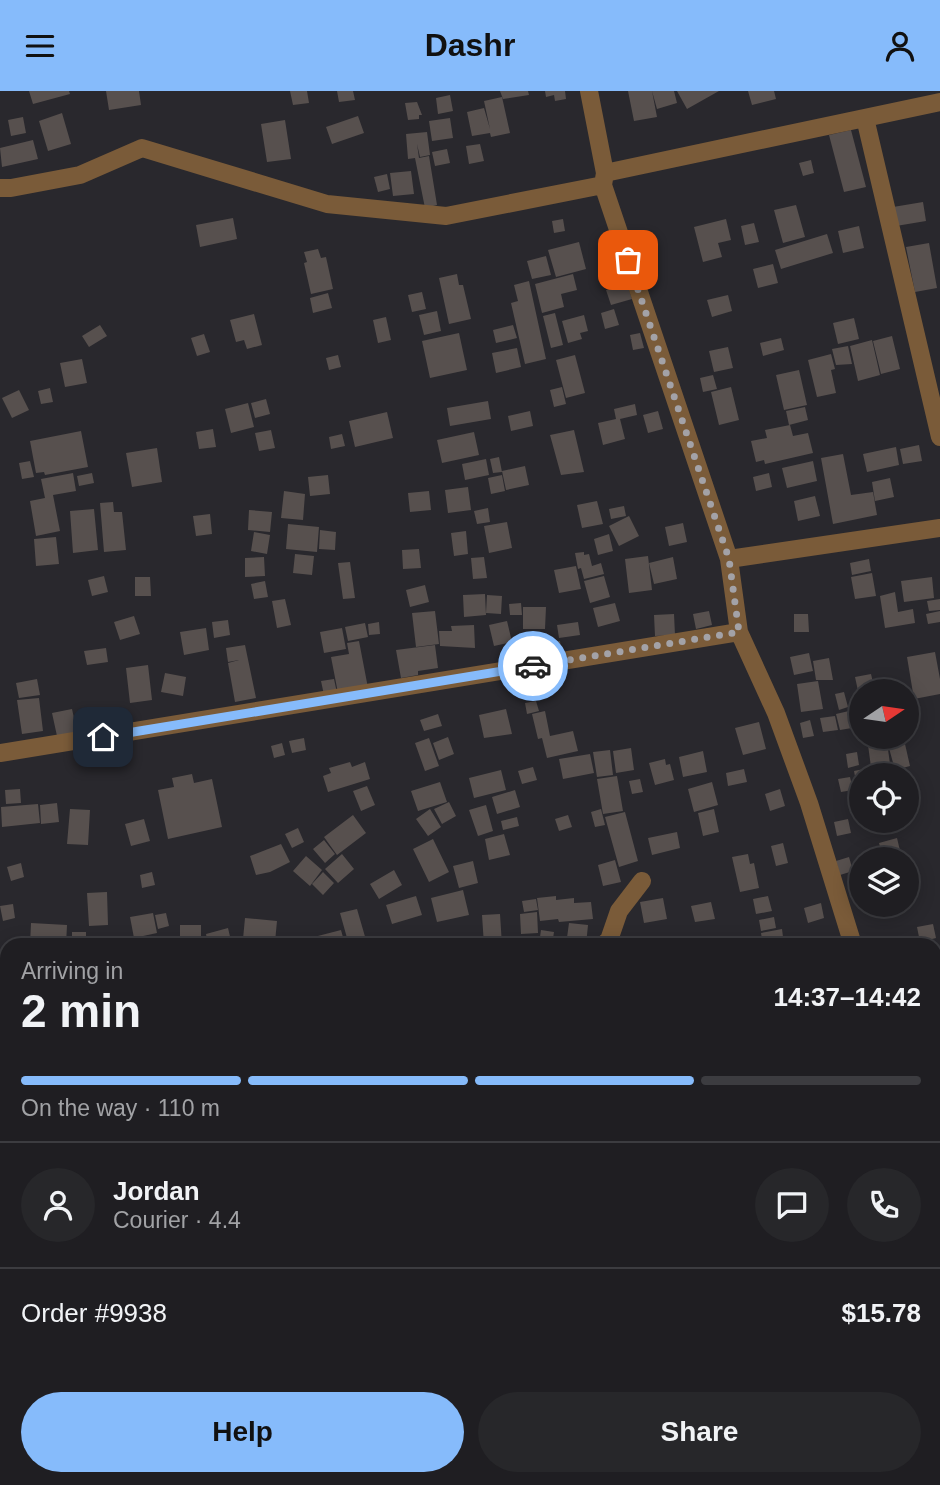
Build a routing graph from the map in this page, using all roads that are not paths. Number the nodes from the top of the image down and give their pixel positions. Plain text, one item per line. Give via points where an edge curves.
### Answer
1 (589, 91) edge
2 (940, 102) edge
3 (865, 118) junction
4 (604, 179) junction
5 (0, 188) edge
6 (940, 437) edge
7 (940, 528) edge
8 (729, 559) junction
9 (739, 632) junction
10 (0, 754) edge
11 (642, 881) dead end
12 (610, 938) edge
13 (851, 938) edge

1 - 4 street
2 - 3 street
3 - 4 street
3 - 6 street
4 - 5 street via 446,216 327,204 142,148 80,175
4 - 8 street
7 - 8 street
8 - 9 street
9 - 10 street
9 - 13 street via 776,713 809,803
11 - 12 street via 619,911

